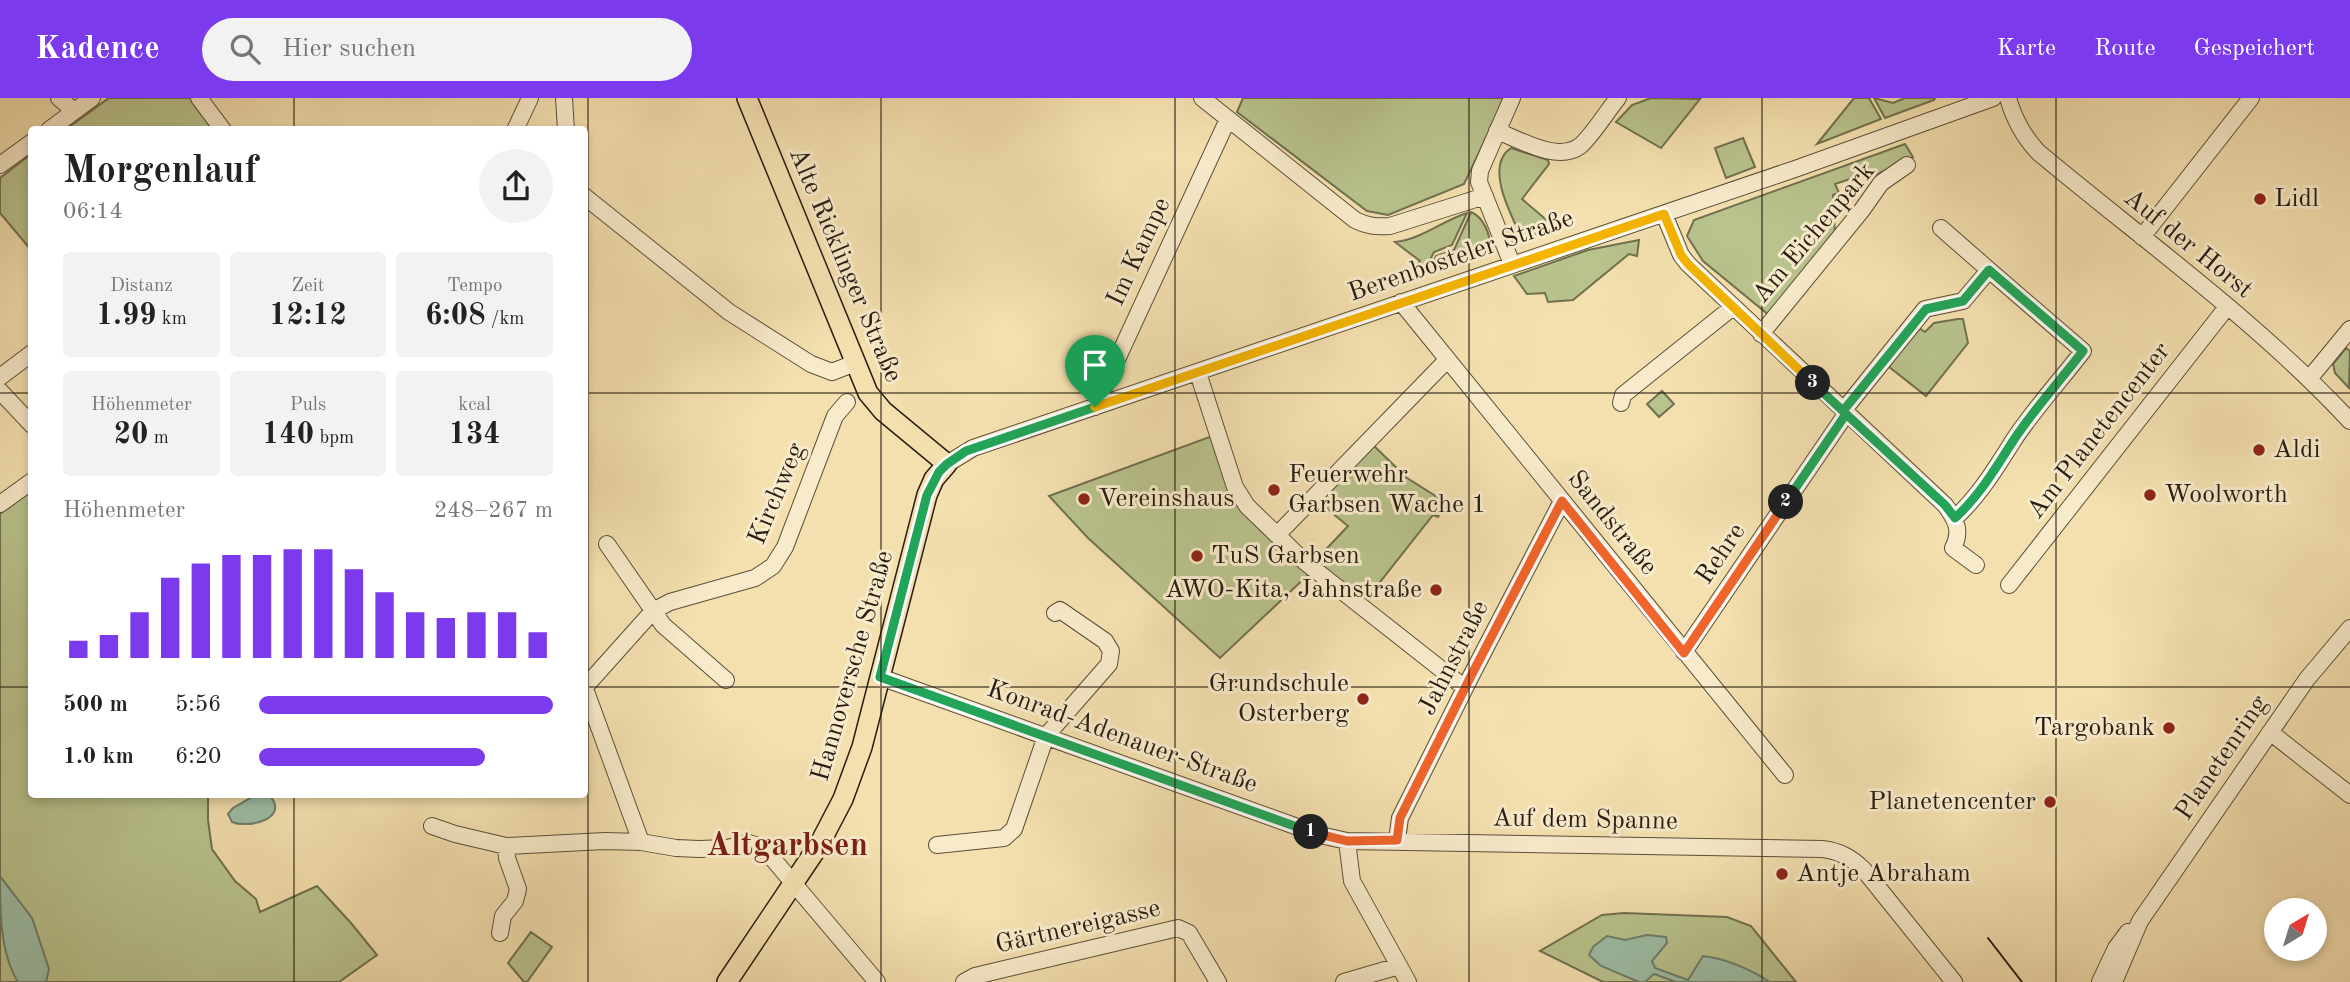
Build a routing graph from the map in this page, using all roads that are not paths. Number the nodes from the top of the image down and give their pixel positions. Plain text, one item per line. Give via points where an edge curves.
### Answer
1 (59, 98) edge
2 (92, 98) edge
3 (199, 98) edge
4 (530, 98) edge
5 (564, 98) edge
6 (747, 98) edge
7 (1202, 98) edge
8 (1512, 98) edge
9 (1618, 98) edge
10 (1993, 98) edge
11 (2008, 98) edge
12 (2251, 98) edge
13 (74, 111) junction
14 (1228, 119) junction
15 (54, 126) edge
16 (220, 126) edge
17 (517, 126) edge
18 (566, 126) edge
19 (1497, 131) junction
20 (28, 145) edge
21 (0, 165) edge
22 (1907, 165) dead end
23 (1485, 195) junction
24 (588, 199) edge
25 (1664, 214) junction
26 (1941, 228) dead end
27 (2142, 237) junction
28 (1513, 264) junction
29 (1989, 270) junction
30 (1401, 302) junction
31 (1733, 307) junction
32 (2227, 307) junction
33 (1761, 334) junction
34 (2347, 338) edge
35 (28, 356) edge
36 (1447, 360) junction
37 (855, 363) junction
38 (1198, 373) junction
39 (0, 377) edge
40 (2309, 379) junction
41 (0, 391) edge
42 (847, 402) dead end
43 (1621, 403) dead end
44 (1095, 407) junction
45 (2346, 409) edge
46 (1844, 412) junction
47 (28, 421) edge
48 (947, 464) junction
49 (28, 484) edge
50 (1562, 501) junction
51 (0, 504) edge
52 (1955, 518) junction
53 (1277, 536) junction
54 (607, 544) dead end
55 (1976, 565) dead end
56 (2010, 585) dead end
57 (653, 611) junction
58 (1055, 613) dead end
59 (2350, 628) edge
60 (1684, 653) junction
61 (880, 677) junction
62 (726, 680) dead end
63 (588, 684) edge
64 (1465, 688) junction
65 (588, 695) edge
66 (2270, 732) junction
67 (1046, 736) junction
68 (1786, 775) dead end
69 (2350, 795) edge
70 (432, 826) dead end
71 (1397, 840) junction
72 (1347, 841) junction
73 (641, 842) junction
74 (937, 845) dead end
75 (506, 846) junction
76 (793, 884) junction
77 (2140, 921) junction
78 (500, 933) dead end
79 (1399, 966) junction
80 (727, 982) edge
81 (877, 982) edge
82 (964, 982) edge
83 (1218, 982) edge
84 (1345, 982) edge
85 (1408, 982) edge
86 (1954, 982) edge
87 (2100, 982) edge
88 (2114, 982) edge

1 - 13 street
2 - 13 street
3 - 16 street
4 - 17 street
5 - 18 street
6 - 37 main road, Alte Ricklinger Straße
7 - 14 street
8 - 19 street
9 - 19 street via 1580,146 1565,152
10 - 25 street, Berenbosteler Straße
11 - 27 street, Auf der Horst via 2025,139
12 - 27 street
13 - 15 street
14 - 23 street via 1364,225 1390,226
14 - 44 street, Im Kampe
19 - 23 street via 1480,172
20 - 21 street
22 - 33 street, Am Eichenpark via 1881,183
23 - 28 street
24 - 37 street via 729,312 811,364 832,372
25 - 28 street, Berenbosteler Straße
25 - 31 street, Am Eichenpark via 1681,255
26 - 29 street
27 - 32 street, Auf der Horst
28 - 30 street, Berenbosteler Straße
29 - 46 street via 1963,301 1926,309
29 - 52 street via 2083,351
30 - 36 street, Sandstraße
30 - 38 street, Berenbosteler Straße
31 - 33 street, Am Eichenpark
31 - 43 street, Am Eichenpark via 1623,395
32 - 40 street, Auf der Horst
32 - 56 street, Am Planetencenter
33 - 46 street, Am Eichenpark
34 - 40 street
35 - 39 street
36 - 50 street, Sandstraße
36 - 53 street
37 - 48 main road, Alte Ricklinger Straße via 875,404
38 - 44 street, Berenbosteler Straße
38 - 53 street via 1238,494
40 - 45 street, Auf der Horst
41 - 47 street
42 - 57 street, Kirchweg via 835,416 785,547 772,566 755,578
44 - 48 street, Berenbosteler Straße via 966,451
46 - 52 street, Am Eichenpark
46 - 60 street, Rehre
48 - 61 main road, Hannoversche Straße via 927,495
49 - 51 street
50 - 60 street, Sandstraße
50 - 64 street, Jahnstraße
52 - 55 street via 1958,530 1953,548
53 - 64 street
54 - 57 street
57 - 62 street
57 - 63 street, Kirchweg
58 - 67 street via 1060,610 1105,641 1112,658
59 - 66 street, Planetenring via 2306,678
60 - 68 street, Sandstraße
61 - 67 street, Konrad-Adenauer-Straße
61 - 76 main road, Hannoversche Straße via 844,799
64 - 71 street, Jahnstraße via 1400,818
65 - 73 street
66 - 69 street
66 - 77 street, Planetenring
67 - 72 street, Konrad-Adenauer-Straße
67 - 74 street via 1010,834
70 - 75 street
71 - 72 street, Auf dem Spanne
71 - 86 street, Auf dem Spanne via 1843,853 1857,863
72 - 79 street via 1352,881
73 - 75 street
73 - 76 street via 676,848 755,844
75 - 78 street via 518,890 503,916
76 - 80 main road, Hannoversche Straße
76 - 81 street
77 - 87 street, Planetenring via 2124,935
77 - 88 street, Planetenring
79 - 84 street
79 - 85 street
82 - 83 street, Gärtnereigasse via 1178,928 1189,933

